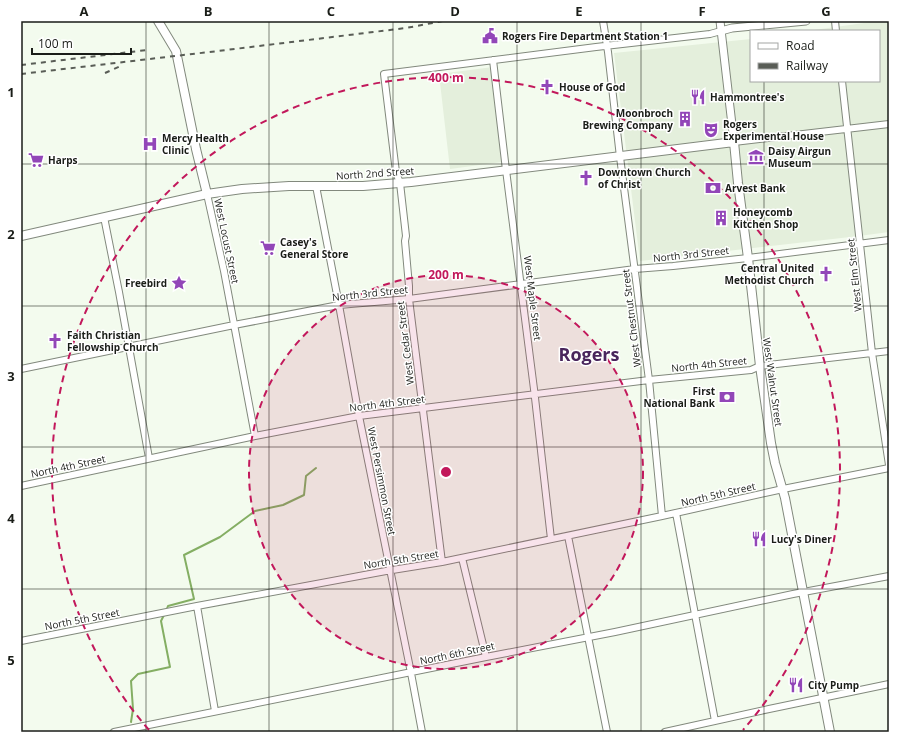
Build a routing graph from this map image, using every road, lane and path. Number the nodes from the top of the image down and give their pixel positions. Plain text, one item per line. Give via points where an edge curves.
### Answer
1 (158, 21) edge
2 (603, 21) edge
3 (720, 21) edge
4 (806, 21) edge
5 (721, 31) junction
6 (607, 46) junction
7 (494, 60) junction
8 (842, 82) edge
9 (889, 124) edge
10 (847, 129) junction
11 (734, 142) junction
12 (620, 157) junction
13 (506, 170) junction
14 (400, 183) junction
15 (316, 186) junction
16 (207, 194) junction
17 (104, 217) junction
18 (21, 236) edge
19 (889, 240) edge
20 (860, 244) junction
21 (748, 258) junction
22 (635, 269) junction
23 (521, 284) junction
24 (409, 299) junction
25 (339, 305) junction
26 (234, 325) junction
27 (129, 347) junction
28 (889, 351) edge
29 (872, 353) junction
30 (760, 366) junction
31 (21, 369) edge
32 (648, 380) junction
33 (535, 395) junction
34 (423, 408) junction
35 (358, 416) junction
36 (255, 436) junction
37 (149, 458) junction
38 (889, 467) edge
39 (21, 486) edge
40 (783, 489) junction
41 (676, 513) junction
42 (662, 516) junction
43 (568, 536) junction
44 (551, 540) junction
45 (462, 558) junction
46 (442, 562) junction
47 (390, 571) junction
48 (889, 576) edge
49 (804, 592) junction
50 (197, 606) junction
51 (695, 615) junction
52 (588, 637) junction
53 (21, 641) edge
54 (486, 657) junction
55 (411, 673) junction
56 (889, 684) edge
57 (823, 698) junction
58 (215, 711) junction
59 (715, 721) junction
60 (114, 732) edge
61 (422, 732) edge
62 (607, 732) edge
63 (665, 732) edge
64 (830, 732) edge

1 - 16 main road, West Locust Street via 176,51
2 - 6 street, West Chestnut Street
3 - 5 street, West Walnut Street
4 - 5 street
5 - 6 street
5 - 11 street, West Walnut Street
6 - 7 street
6 - 12 street, West Chestnut Street
7 - 13 street, West Maple Street
7 - 14 street, West Cedar Street via 384,74 396,172
8 - 10 street, West Elm Street
9 - 10 street
10 - 11 street
10 - 20 street, West Elm Street
11 - 12 main road, North 2nd Street
11 - 21 main road, West Walnut Street
12 - 13 main road, North 2nd Street
12 - 22 street, West Chestnut Street
13 - 14 main road, North 2nd Street
13 - 23 street, West Maple Street
14 - 15 main road, North 2nd Street
14 - 24 street, West Cedar Street via 410,286
15 - 16 main road, North 2nd Street via 242,189
15 - 25 street, West Persimmon Street
16 - 17 main road, North 2nd Street
16 - 26 street, West Locust Street
17 - 18 main road, North 2nd Street
17 - 27 street
19 - 20 street, North 3rd Street
20 - 21 street, North 3rd Street
20 - 29 street, West Elm Street
21 - 22 street, North 3rd Street
21 - 30 main road, West Walnut Street
22 - 23 street, North 3rd Street
22 - 32 street, West Chestnut Street
23 - 24 street, North 3rd Street
23 - 33 street, West Maple Street
24 - 25 street, North 3rd Street
24 - 34 street, West Cedar Street
25 - 26 street, North 3rd Street
25 - 35 street, West Persimmon Street
26 - 27 street, North 3rd Street
26 - 36 street, West Locust Street
27 - 31 street, North 3rd Street
27 - 37 street
28 - 29 street, North 4th Street
29 - 30 street, North 4th Street
29 - 38 street, West Elm Street
30 - 32 street, North 4th Street via 751,370
30 - 40 main road, West Walnut Street via 771,443
32 - 33 street, North 4th Street
32 - 42 street, West Chestnut Street
33 - 34 street, North 4th Street
33 - 44 street, West Maple Street
34 - 35 street, North 4th Street
34 - 46 street, West Cedar Street
35 - 36 street, North 4th Street
35 - 47 street, West Persimmon Street
36 - 37 street, North 4th Street
37 - 39 street, North 4th Street
38 - 40 street, North 5th Street
40 - 41 street, North 5th Street
40 - 49 main road, West Walnut Street
41 - 42 street, North 5th Street
41 - 51 street
42 - 43 street, North 5th Street
43 - 44 street, North 5th Street
43 - 52 street
44 - 45 street, North 5th Street
45 - 46 street, North 5th Street
45 - 54 street
46 - 47 street, North 5th Street
47 - 50 street, North 5th Street
47 - 55 street, West Persimmon Street
48 - 49 street, North 6th Street
49 - 51 street, North 6th Street
49 - 57 main road, West Walnut Street
50 - 53 street, North 5th Street
50 - 58 street
51 - 52 street, North 6th Street
51 - 59 street
52 - 54 street, North 6th Street
52 - 62 street
54 - 55 street, North 6th Street
55 - 58 street, North 6th Street
55 - 61 street, West Persimmon Street
56 - 57 street
57 - 59 street
57 - 64 main road, West Walnut Street
58 - 60 street, North 6th Street
59 - 63 street

